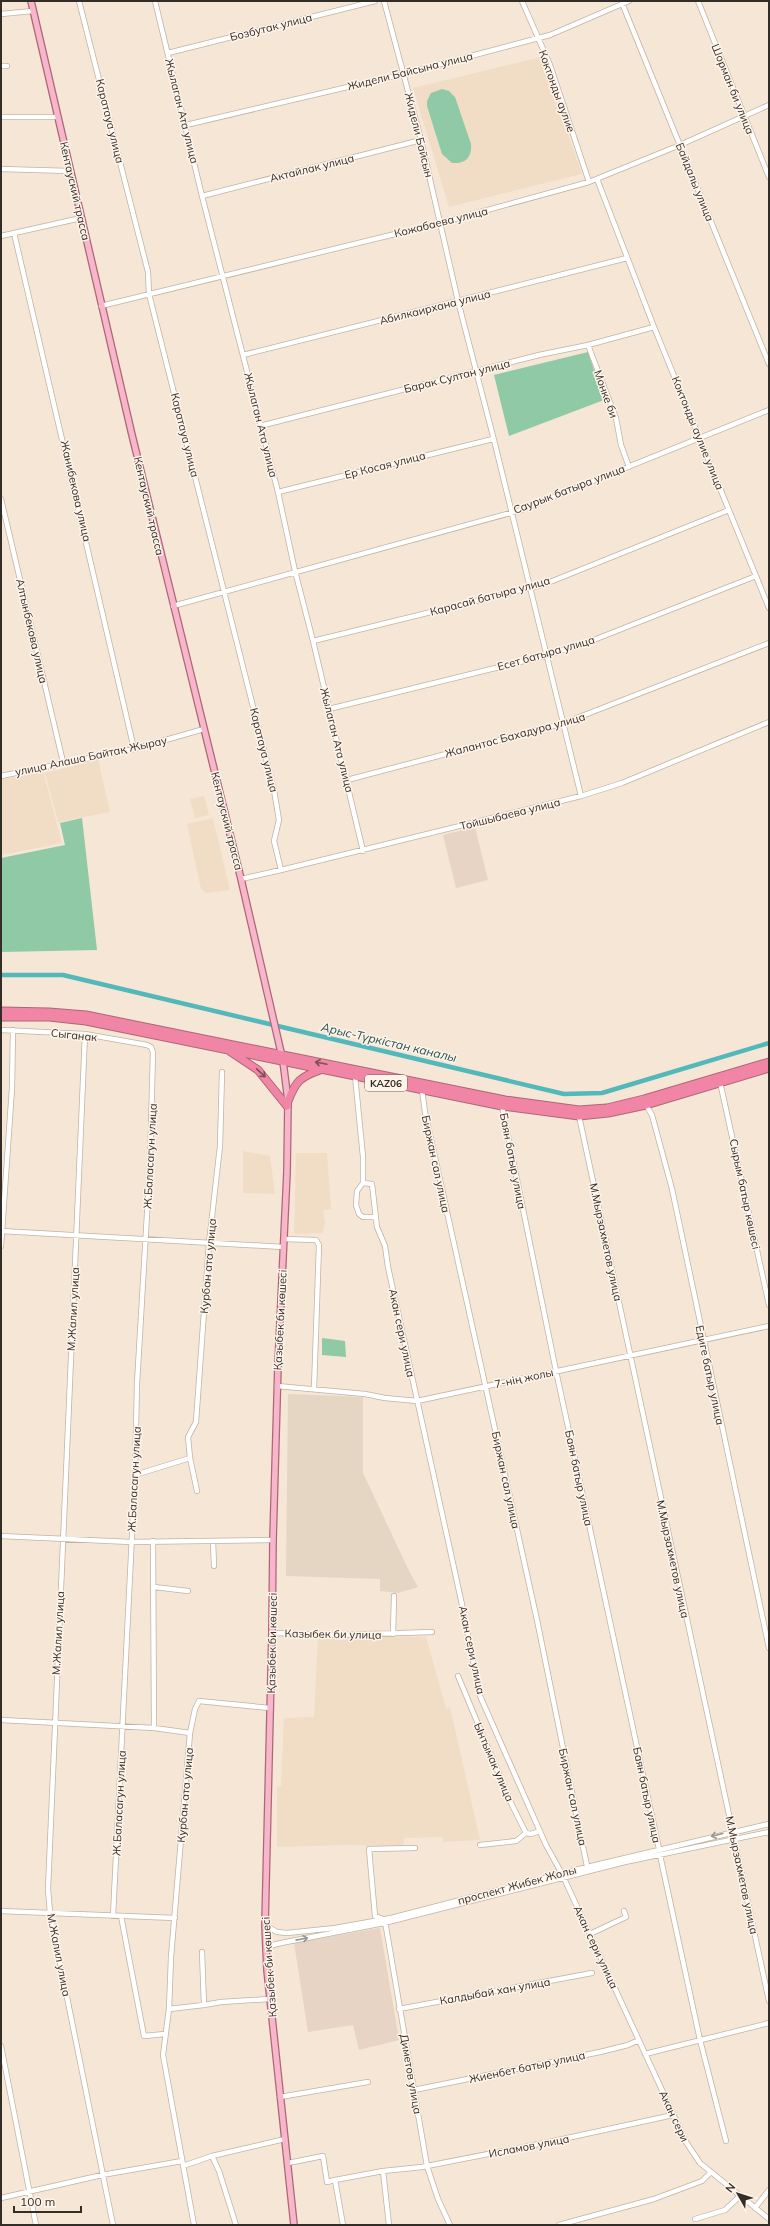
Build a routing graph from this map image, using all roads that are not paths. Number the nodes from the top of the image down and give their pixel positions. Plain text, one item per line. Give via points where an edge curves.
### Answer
1 (31, 1) edge
2 (79, 1) edge
3 (155, 1) edge
4 (375, 1) edge
5 (384, 1) edge
6 (522, 1) edge
7 (629, 1) edge
8 (698, 1) edge
9 (622, 2) edge
10 (33, 11) junction
11 (1, 14) edge
12 (537, 38) junction
13 (168, 53) junction
14 (1, 66) edge
15 (7, 66) dead end
16 (403, 74) junction
17 (769, 105) edge
18 (1, 117) edge
19 (58, 117) junction
20 (744, 117) junction
21 (186, 124) junction
22 (422, 140) junction
23 (680, 145) junction
24 (1, 169) edge
25 (70, 171) junction
26 (769, 177) edge
27 (597, 179) junction
28 (589, 182) junction
29 (202, 196) junction
30 (81, 218) junction
31 (440, 223) junction
32 (14, 233) junction
33 (1, 236) edge
34 (627, 258) junction
35 (222, 275) junction
36 (149, 294) junction
37 (458, 301) junction
38 (101, 306) junction
39 (654, 327) junction
40 (588, 345) junction
41 (244, 355) junction
42 (769, 364) edge
43 (476, 371) junction
44 (769, 410) edge
45 (260, 426) junction
46 (700, 437) junction
47 (493, 439) junction
48 (629, 467) junction
49 (278, 492) junction
50 (1, 499) edge
51 (729, 510) junction
52 (511, 512) junction
53 (295, 572) junction
54 (756, 576) junction
55 (529, 588) junction
56 (225, 592) junction
57 (173, 606) junction
58 (769, 608) edge
59 (313, 641) junction
60 (769, 643) edge
61 (548, 654) junction
62 (329, 710) junction
63 (769, 722) edge
64 (564, 723) junction
65 (204, 729) junction
66 (134, 749) junction
67 (63, 762) junction
68 (1, 776) edge
69 (347, 780) junction
70 (581, 796) junction
71 (363, 851) junction
72 (281, 870) junction
73 (241, 878) junction
74 (1, 1011) edge
75 (1, 1017) edge
76 (1, 1030) edge
77 (13, 1030) junction
78 (85, 1034) junction
79 (278, 1036) joint
80 (147, 1045) joint
81 (229, 1050) junction
82 (283, 1058) junction
83 (769, 1062) edge
84 (769, 1068) edge
85 (320, 1070) junction
86 (222, 1072) dead end
87 (355, 1076) junction
88 (720, 1082) junction
89 (422, 1090) junction
90 (287, 1103) junction
91 (646, 1105) junction
92 (502, 1106) junction
93 (579, 1116) junction
94 (363, 1183) junction
95 (376, 1219) junction
96 (2, 1231) edge
97 (76, 1236) junction
98 (146, 1239) junction
99 (284, 1239) junction
100 (209, 1242) junction
101 (1, 1246) edge
102 (284, 1247) junction
103 (769, 1305) edge
104 (769, 1326) edge
105 (702, 1339) junction
106 (629, 1355) junction
107 (556, 1371) junction
108 (278, 1386) junction
109 (485, 1387) junction
110 (314, 1389) junction
111 (417, 1401) junction
112 (190, 1458) junction
113 (135, 1475) junction
114 (197, 1491) dead end
115 (1, 1536) edge
116 (63, 1538) junction
117 (273, 1540) junction
118 (153, 1541) junction
119 (213, 1541) junction
120 (131, 1542) junction
121 (214, 1566) dead end
122 (154, 1587) junction
123 (188, 1591) dead end
124 (394, 1596) dead end
125 (432, 1632) dead end
126 (272, 1633) junction
127 (393, 1634) junction
128 (769, 1648) edge
129 (458, 1676) dead end
130 (270, 1708) junction
131 (1, 1720) edge
132 (54, 1724) junction
133 (122, 1726) junction
134 (154, 1728) junction
135 (190, 1733) junction
136 (769, 1824) edge
137 (540, 1831) junction
138 (732, 1831) junction
139 (769, 1832) edge
140 (526, 1833) junction
141 (734, 1840) junction
142 (480, 1845) dead end
143 (415, 1848) dead end
144 (659, 1849) junction
145 (660, 1855) junction
146 (588, 1869) junction
147 (563, 1876) junction
148 (1, 1911) edge
149 (624, 1911) dead end
150 (50, 1913) junction
151 (113, 1916) junction
152 (121, 1916) junction
153 (176, 1918) junction
154 (384, 1922) junction
155 (265, 1925) junction
156 (590, 1934) junction
157 (202, 1952) dead end
158 (266, 1952) junction
159 (592, 1973) dead end
160 (270, 1999) junction
161 (769, 2001) edge
162 (204, 2005) junction
163 (170, 2009) junction
164 (399, 2009) junction
165 (769, 2023) edge
166 (166, 2034) junction
167 (639, 2040) junction
168 (700, 2040) junction
169 (1, 2046) edge
170 (645, 2054) junction
171 (368, 2082) dead end
172 (414, 2090) junction
173 (280, 2097) junction
174 (673, 2115) junction
175 (285, 2139) junction
176 (726, 2141) dead end
177 (212, 2156) junction
178 (182, 2163) junction
179 (288, 2163) junction
180 (426, 2166) junction
181 (383, 2171) junction
182 (711, 2172) junction
183 (102, 2175) junction
184 (335, 2180) junction
185 (769, 2190) edge
186 (30, 2192) junction
187 (740, 2196) junction
188 (1, 2198) edge
189 (755, 2208) junction
190 (695, 2219) dead end
191 (769, 2219) edge
192 (36, 2225) edge
193 (113, 2225) edge
194 (194, 2225) edge
195 (236, 2225) edge
196 (294, 2225) edge
197 (343, 2225) edge
198 (389, 2225) edge
199 (450, 2225) edge
200 (559, 2225) edge

1 - 10 main road, Кентауский трасса
2 - 36 street, Каратауа улица via 148,272
3 - 13 street, Жылаган Ата улица
4 - 13 street, Бозбутак улица
5 - 16 street, Жидели Байсын
6 - 12 street, Коктонды аулие
7 - 9 street, Жидели Байсына улица
8 - 20 street, Шорман би улица
9 - 12 street, Жидели Байсына улица via 550,35
9 - 23 street, Байдалы улица
10 - 11 street
10 - 19 main road, Кентауский трасса
12 - 16 street, Жидели Байсына улица
12 - 28 street, Коктонды аулие via 550,65
13 - 21 street, Жылаган Ата улица
14 - 15 street
16 - 21 street, Жидели Байсына улица
16 - 22 street, Жидели Байсын
17 - 20 street, Кожабаева улица
18 - 19 street
19 - 25 main road, Кентауский трасса
20 - 23 street, Кожабаева улица
20 - 26 street, Шорман би улица
21 - 29 street, Жылаган Ата улица
22 - 29 street, Актайлак улица
22 - 31 street, Жидели Байсын
23 - 27 street, Кожабаева улица
23 - 42 street, Байдалы улица
24 - 25 street
25 - 30 main road, Кентауский трасса
27 - 28 street, Кожабаева улица
27 - 34 street, Коктонды аулие улица
28 - 31 street, Кожабаева улица
29 - 35 street, Жылаган Ата улица
30 - 32 street
30 - 38 main road, Кентауский трасса
31 - 35 street, Кожабаева улица
31 - 37 street, Жидели Байсын
32 - 33 street
32 - 66 street, Жанибекова улица
34 - 37 street, Абилкаирхана улица
34 - 39 street, Коктонды аулие улица
35 - 36 street, Кожабаева улица
35 - 41 street, Жылаган Ата улица
36 - 38 street, Кожабаева улица
36 - 56 street, Каратауа улица
37 - 41 street, Абилкаирхана улица
37 - 43 street, Жидели Байсын
38 - 57 main road, Кентауский трасса
39 - 40 street, Барак Султан улица
39 - 46 street, Коктонды аулие улица
40 - 43 street, Барак Султан улица
40 - 48 street, Монке би via 616,418 621,445
41 - 45 street, Жылаган Ата улица
43 - 45 street, Барак Султан улица
43 - 47 street, Жидели Байсын
44 - 46 street, Саурык батыра улица
45 - 49 street, Жылаган Ата улица
46 - 48 street, Саурык батыра улица
46 - 51 street, Коктонды аулие улица
47 - 49 street, Ер Косая улица
47 - 52 street, Жидели Байсын
48 - 52 street, Саурык батыра улица
49 - 53 street, Жылаган Ата улица
50 - 67 street, Алтынбекова улица
51 - 54 street, Коктонды аулие улица
51 - 55 street, Карасай батыра улица via 545,584
52 - 53 street, Саурык батыра улица
52 - 55 street, Жидели Байсын
53 - 56 street, Саурык батыра улица
53 - 59 street, Жылаган Ата улица
54 - 58 street, Коктонды аулие улица
54 - 61 street, Есет батыра улица via 591,641
55 - 59 street, Карасай батыра улица
55 - 61 street, Жидели Байсын
56 - 57 street, Саурык батыра улица
56 - 72 street, Каратауа улица via 274,790 279,820 274,841
57 - 65 main road, Кентауский трасса
59 - 62 street, Жылаган Ата улица
60 - 64 street, Жалантос Бахадура улица
61 - 62 street, Есет батыра улица
61 - 64 street, Жидели Байсын
62 - 69 street, Жылаган Ата улица
63 - 70 street, Тойшыбаева улица via 622,783
64 - 69 street, Жалантос Бахадура улица
64 - 70 street, Жидели Байсын
65 - 66 street, улица Алаша Байтақ Жырау
65 - 73 main road, Кентауский трасса
66 - 67 street, улица Алаша Байтақ Жырау
67 - 68 street, улица Алаша Байтақ Жырау
69 - 71 street, Жылаган Ата улица
70 - 71 street, Тойшыбаева улица
71 - 72 street, Тойшыбаева улица
72 - 73 street, Тойшыбаева улица
73 - 79 main road, Кентауский трасса
74 - 82 highway, KАZ06 via 86,1016
75 - 81 highway, KАZ06 via 86,1021
76 - 77 street, Сыганак
77 - 78 street, Сыганак
77 - 96 street via 12,1094
78 - 80 street, Сыганак
78 - 97 street, М.Жалил улица
79 - 82 main road, Қазыбек би көшесі
80 - 98 street, Ж.Баласагун улица via 153,1052
81 - 82 highway, KАZ06
81 -> 90 highway via 261,1073
83 -> 82 highway, KАZ06 via 644,1099 607,1108 579,1110 548,1108
82 - 85 highway, KАZ06
82 - 90 main road, Қазыбек би көшесі
84 - 88 highway, KАZ06
85 - 87 highway, KАZ06
85 - 90 highway via 301,1077 293,1087
86 - 100 street, Курбан ата улица via 220,1146
87 - 89 highway, KАZ06
87 - 94 street
88 - 91 highway, KАZ06
88 - 103 street, Сырым батыр көшесі
89 - 92 highway, KАZ06
89 - 109 street, Биржан сал улица via 426,1120
90 - 99 main road, Қазыбек би көшесі via 288,1172
91 - 93 highway, KАZ06
91 - 105 street, Едиге батыр улица via 652,1115 672,1189
92 - 93 highway, KАZ06
92 - 107 street, Баян батыр улица
93 - 106 street, М.Мырзахметов улица
94 - 95 street, Акан сери улица via 372,1184
94 - 95 street via 357,1191 356,1205 359,1214
95 - 111 street, Акан сери улица via 385,1246
96 - 97 street
96 - 101 street
97 - 98 street
97 - 116 street, М.Жалил улица
98 - 100 street
98 - 113 street, Ж.Баласагун улица via 137,1384
99 - 102 main road, Қазыбек би көшесі
99 - 110 street via 316,1240 319,1245
100 - 102 street
100 - 112 street, Курбан ата улица via 196,1422 188,1437
102 - 108 main road, Қазыбек би көшесі
104 - 105 street, 7-нің жолы
105 - 106 street, 7-нің жолы
105 - 128 street, Едиге батыр улица
106 - 107 street, 7-нің жолы
106 - 138 street, М.Мырзахметов улица
107 - 109 street, 7-нің жолы
107 - 144 street, Баян батыр улица
108 - 110 street, 7-нің жолы
108 - 117 main road, Қазыбек би көшесі
109 - 111 street, 7-нің жолы
109 - 146 street, Биржан сал улица via 537,1620
110 - 111 street, 7-нің жолы
111 - 137 street, Акан сери улица via 480,1696
112 - 113 street
112 - 114 street, Курбан ата улица
113 - 120 street, Ж.Баласагун улица
115 - 116 street
116 - 120 street
116 - 132 street, М.Жалил улица
117 - 119 street
117 - 126 main road, Қазыбек би көшесі
118 - 119 street
118 - 120 street
118 - 122 street
119 - 121 street
120 - 133 street, Ж.Баласагун улица
122 - 123 street
122 - 134 street
124 - 127 street, Казыбек би улица
125 - 127 street, Казыбек би улица
126 - 127 street, Казыбек би улица
126 - 130 main road, Қазыбек би көшесі
129 - 140 street, Ынтымак улица
130 - 135 street via 199,1701
130 - 155 main road, Қазыбек би көшесі
131 - 132 street, Курбан ата улица
132 - 133 street, Курбан ата улица
132 - 150 street, М.Жалил улица via 48,1889
133 - 134 street, Курбан ата улица
133 - 151 street, Ж.Баласагун улица
134 - 135 street, Курбан ата улица
135 - 153 street, Курбан ата улица
136 - 138 street, проспект Жибек Жолы
137 - 140 street
137 - 147 street, Акан сери улица
138 - 141 street, М.Мырзахметов улица
138 -> 144 street, проспект Жибек Жолы
139 - 141 street, проспект Жибек Жолы
140 - 142 street via 516,1841
141 - 145 street, проспект Жибек Жолы
141 - 161 street, М.Мырзахметов улица
143 - 154 street, Диметов улица via 369,1849 376,1916
144 - 146 street, проспект Жибек Жолы
145 - 146 street, проспект Жибек Жолы
145 - 168 street, Баян батыр улица
146 - 147 street, проспект Жибек Жолы
147 - 154 street, проспект Жибек Жолы
147 - 156 street, Акан сери улица
148 - 150 street
149 - 156 street via 626,1917
150 - 151 street
150 - 183 street, М.Жалил улица
151 - 152 street
152 - 153 street
152 - 166 street via 144,2036
153 - 163 street, Курбан ата улица via 171,1957
154 - 155 street, проспект Жибек Жолы via 287,1933 277,1932
158 -> 154 street, проспект Жибек Жолы via 282,1942
154 - 164 street, Диметов улица
155 - 158 main road, Қазыбек би көшесі
156 - 167 street, Акан сери улица
157 - 162 street
158 - 160 main road, Қазыбек би көшесі
159 - 164 street, Калдыбай хан улица
160 - 162 street
160 - 173 main road, Қазыбек би көшесі
162 - 163 street
163 - 166 street, Курбан ата улица
164 - 172 street, Диметов улица
165 - 168 street
166 - 178 street via 162,2055
167 - 170 street, Акан сери улица
167 - 172 street, Жиенбет батыр улица via 600,2052
168 - 170 street
168 - 176 street, Баян батыр улица
169 - 186 street
170 - 174 street, Акан сери
171 - 173 street
172 - 180 street, Диметов улица
173 - 175 main road, Қазыбек би көшесі
174 - 180 street, Исламов улица
174 - 182 street, Акан сери via 692,2153
175 - 177 street
175 - 179 main road, Қазыбек би көшесі
177 - 178 street
177 - 195 street
178 - 183 street
178 - 194 street
179 - 184 street via 323,2156 328,2182
179 - 196 main road, Қазыбек би көшесі
180 - 181 street, Исламов улица
180 - 199 street, Диметов улица
181 - 184 street, Исламов улица
181 - 198 street
182 - 187 street, Акан сери
182 - 200 street via 702,2181 654,2198
183 - 186 street
183 - 193 street, М.Жалил улица
184 - 197 street
185 - 189 street
186 - 188 street
186 - 192 street
187 - 189 street, Акан сери
187 - 190 street via 725,2210
189 - 191 street, Акан сери

